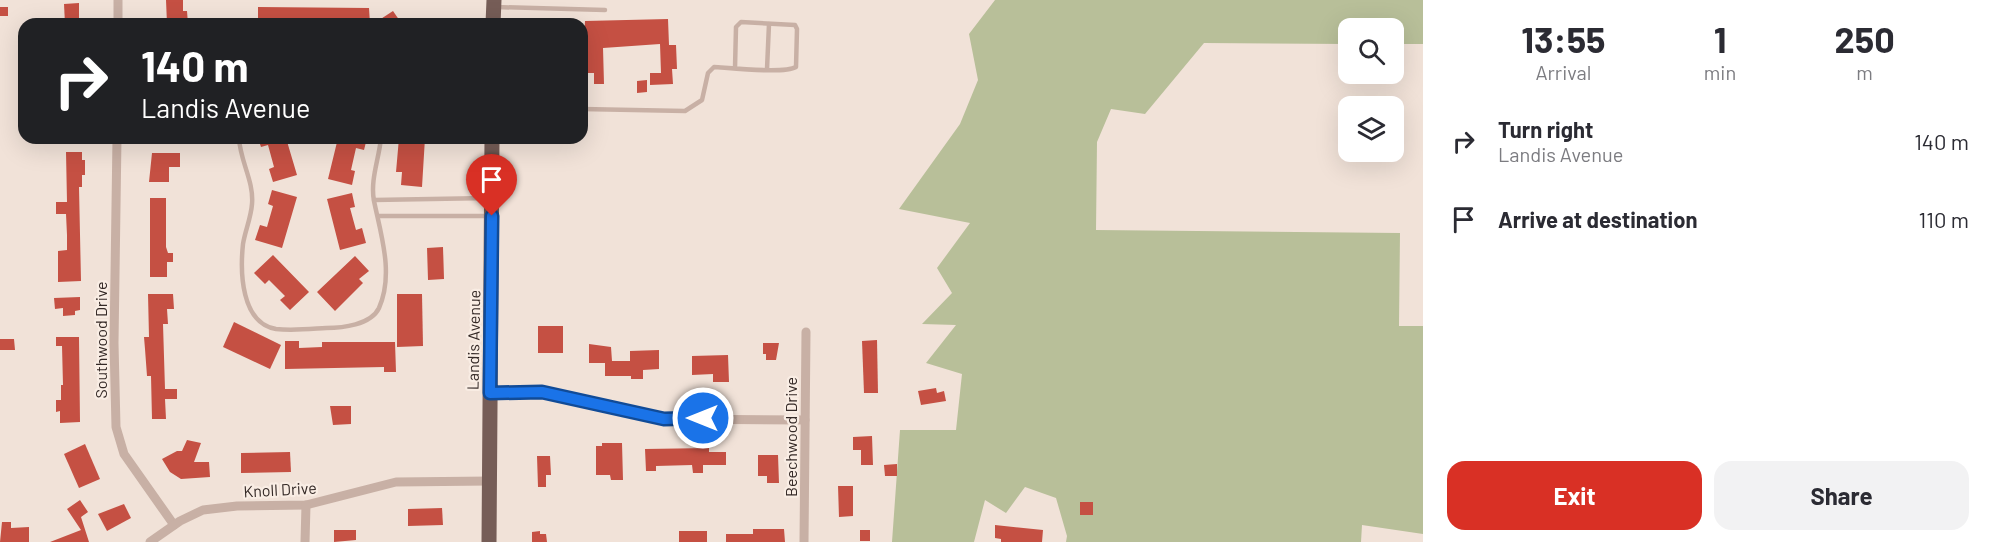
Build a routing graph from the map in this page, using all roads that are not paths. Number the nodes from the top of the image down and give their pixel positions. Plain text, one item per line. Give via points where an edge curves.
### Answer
1 (118, 0) edge
2 (494, 4) edge
3 (605, 10) dead end
4 (118, 18) edge
5 (769, 24) junction
6 (735, 68) junction
7 (767, 69) junction
8 (588, 109) edge
9 (117, 144) edge
10 (240, 144) edge
11 (380, 144) edge
12 (492, 144) edge
13 (492, 198) junction
14 (374, 200) junction
15 (379, 216) junction
16 (492, 216) junction
17 (806, 332) dead end
18 (490, 393) junction
19 (805, 420) junction
20 (490, 481) junction
21 (306, 505) junction
22 (174, 525) junction
23 (150, 542) edge
24 (305, 542) edge
25 (489, 542) edge
26 (804, 542) edge

1 - 4 street
2 - 3 lane
5 - 6 lane via 741,22 736,27
5 - 7 lane
5 - 7 lane via 795,25 796,66 792,70
6 - 7 lane
6 - 8 lane via 714,68 708,73 702,100 685,111
9 - 22 street, Southwood Drive via 116,427 124,454
10 - 15 lane via 252,186 243,270 246,299 256,320 275,329 339,328 364,321 378,310 384,289 385,240
11 - 14 lane
12 - 13 main road, Landis Avenue
13 - 14 lane
13 - 16 main road, Landis Avenue
14 - 15 lane
15 - 16 lane
16 - 18 main road, Landis Avenue
17 - 19 street, Beechwood Drive
18 - 19 street via 542,392 664,419
18 - 20 main road, Landis Avenue
19 - 26 street, Beechwood Drive
20 - 21 street, Knoll Drive via 396,482
20 - 25 main road, Landis Avenue
21 - 22 street, Knoll Drive via 222,507 194,513
21 - 24 street
22 - 23 street, Knoll Drive

